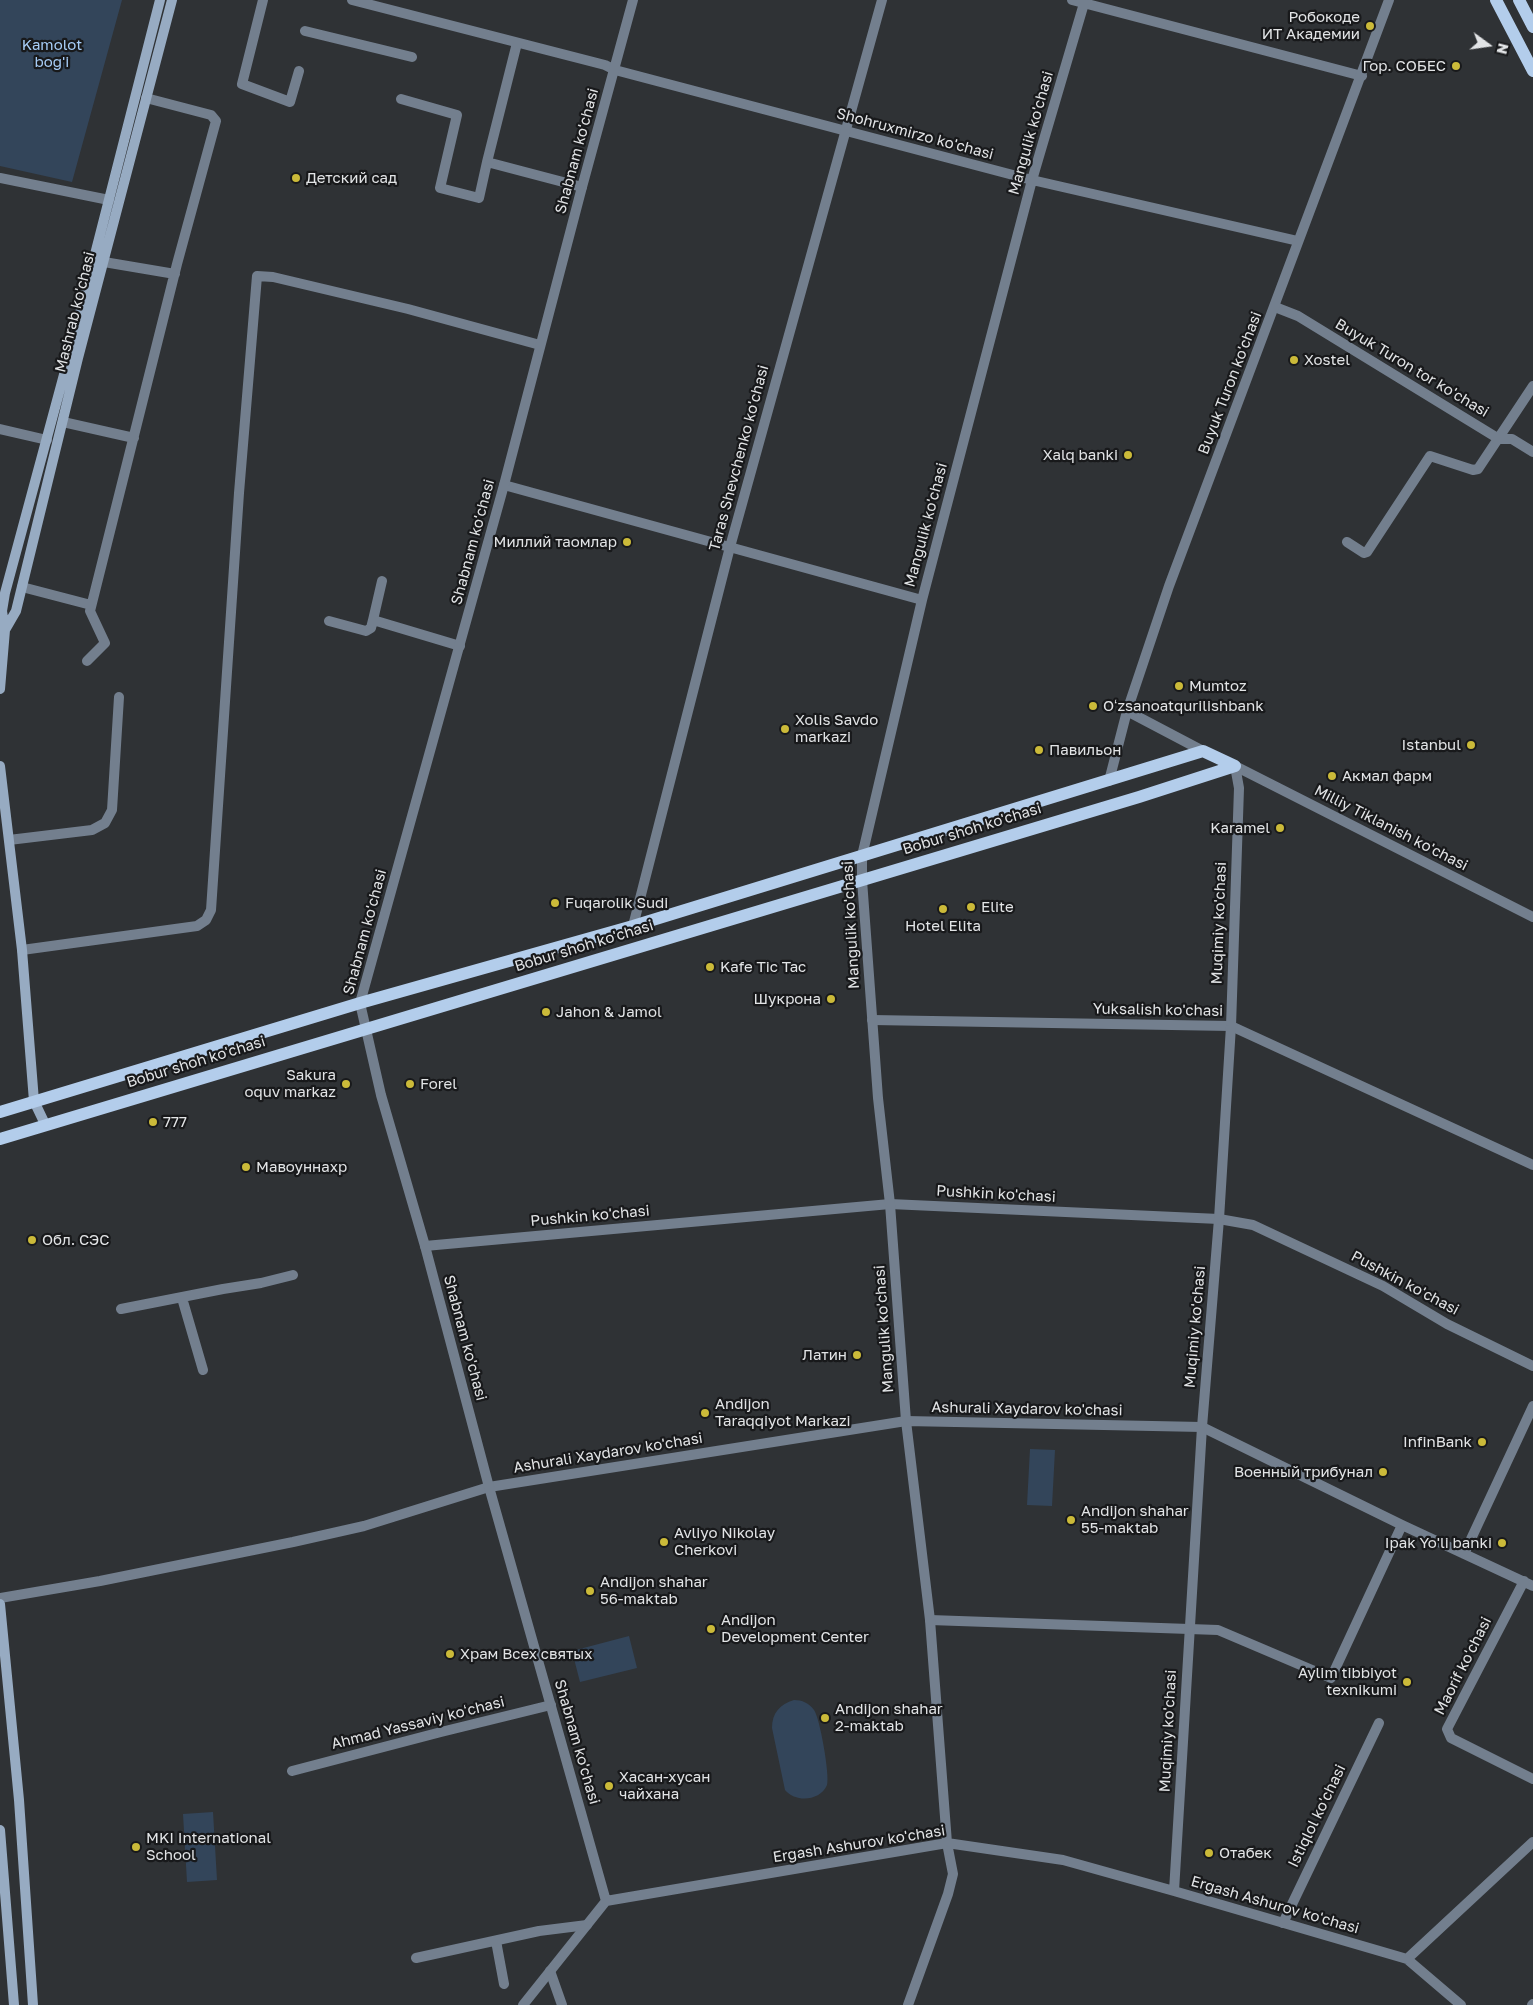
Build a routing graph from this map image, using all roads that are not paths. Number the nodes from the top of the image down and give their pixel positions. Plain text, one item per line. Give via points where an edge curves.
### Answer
1 (160, 0) edge
2 (172, 0) edge
3 (263, 0) edge
4 (352, 0) edge
5 (633, 0) edge
6 (882, 0) edge
7 (1072, 0) edge
8 (1389, 0) edge
9 (1496, 0) edge
10 (1519, 0) edge
11 (1085, 2) edge
12 (1533, 27) edge
13 (306, 31) dead end
14 (517, 43) junction
15 (412, 57) dead end
16 (615, 70) junction
17 (299, 71) dead end
18 (1533, 71) edge
19 (1362, 76) junction
20 (146, 98) junction
21 (401, 99) dead end
22 (845, 131) junction
23 (487, 162) junction
24 (0, 178) edge
25 (1032, 180) junction
26 (582, 187) junction
27 (109, 200) junction
28 (1298, 241) junction
29 (104, 262) junction
30 (175, 274) junction
31 (1275, 307) junction
32 (540, 345) junction
33 (74, 357) junction
34 (1533, 386) edge
35 (63, 422) junction
36 (0, 429) edge
37 (134, 438) junction
38 (1499, 439) junction
39 (47, 440) junction
40 (1533, 452) edge
41 (504, 486) junction
42 (1347, 542) dead end
43 (730, 547) junction
44 (382, 581) dead end
45 (22, 587) junction
46 (922, 600) junction
47 (91, 605) junction
48 (373, 620) junction
49 (329, 621) dead end
50 (2, 629) edge
51 (460, 646) junction
52 (87, 661) dead end
53 (0, 689) edge
54 (119, 697) dead end
55 (1127, 711) junction
56 (1203, 751) junction
57 (0, 766) edge
58 (1235, 766) junction
59 (1109, 781) junction
60 (9, 840) junction
61 (862, 856) junction
62 (862, 880) junction
63 (1533, 917) edge
64 (633, 926) junction
65 (22, 950) junction
66 (360, 1003) junction
67 (872, 1020) junction
68 (1231, 1026) junction
69 (367, 1028) junction
70 (34, 1101) junction
71 (0, 1112) edge
72 (45, 1124) junction
73 (0, 1138) edge
74 (1533, 1165) edge
75 (890, 1204) junction
76 (1219, 1219) junction
77 (425, 1246) junction
78 (293, 1275) dead end
79 (182, 1298) junction
80 (121, 1309) dead end
81 (1533, 1366) edge
82 (203, 1370) dead end
83 (1533, 1406) edge
84 (906, 1421) junction
85 (1202, 1427) junction
86 (489, 1487) junction
87 (1402, 1525) junction
88 (1464, 1554) junction
89 (1528, 1583) edge
90 (0, 1598) edge
91 (0, 1604) edge
92 (930, 1620) junction
93 (1189, 1628) junction
94 (551, 1705) junction
95 (1379, 1723) dead end
96 (292, 1771) dead end
97 (1533, 1779) edge
98 (0, 1830) edge
99 (1533, 1842) edge
100 (947, 1843) junction
101 (1174, 1891) junction
102 (606, 1901) junction
103 (1283, 1922) junction
104 (587, 1925) junction
105 (496, 1941) junction
106 (416, 1958) dead end
107 (1407, 1959) junction
108 (550, 1971) junction
109 (504, 1984) dead end
110 (14, 2005) edge
111 (33, 2005) edge
112 (523, 2005) edge
113 (562, 2005) edge
114 (908, 2005) edge
115 (1461, 2005) edge

1 - 27 main road, Mashrab ko'chasi
2 - 20 main road, Mashrab ko'chasi
3 - 17 street via 242,84 290,102
4 - 14 street, Shohruxmirzo ko'chasi
5 - 16 street, Shabnam ko'chasi
6 - 22 street, Taras Shevchenko ko'chasi
7 - 11 street
8 - 19 street, Buyuk Turon ko'chasi
9 - 18 main road
10 - 12 main road
11 - 19 street
11 - 25 street, Mangulik ko'chasi
13 - 15 street
14 - 16 street, Shohruxmirzo ko'chasi
14 - 23 street
16 - 22 street, Shohruxmirzo ko'chasi
16 - 26 street, Shabnam ko'chasi
19 - 28 street, Buyuk Turon ko'chasi
20 - 29 main road, Mashrab ko'chasi
20 - 30 street via 211,115 216,121
21 - 23 street via 457,115 440,188 479,198
22 - 25 street, Shohruxmirzo ko'chasi
22 - 43 street, Taras Shevchenko ko'chasi
23 - 26 street
24 - 27 street
25 - 28 street, Shohruxmirzo ko'chasi
25 - 46 street, Mangulik ko'chasi
26 - 32 street, Shabnam ko'chasi
27 - 33 main road, Mashrab ko'chasi
28 - 31 street, Buyuk Turon ko'chasi
29 - 30 street
29 - 33 main road, Mashrab ko'chasi
30 - 37 street
31 - 38 street, Buyuk Turon tor ko'chasi via 1298,316
31 - 55 street, Buyuk Turon ko'chasi via 1179,558
32 - 41 street, Shabnam ko'chasi
32 - 65 street via 258,273 238,503 211,910 198,926
33 - 35 main road, Mashrab ko'chasi
33 - 39 main road, Mashrab ko'chasi
34 - 38 street
35 - 37 street
35 - 45 main road, Mashrab ko'chasi
36 - 39 street
37 - 47 street
38 - 40 street, Buyuk Turon tor ko'chasi via 1512,440
38 - 42 street via 1476,470 1430,456 1367,552
39 - 50 main road, Mashrab ko'chasi via 5,593
41 - 43 street
41 - 51 street, Shabnam ko'chasi
43 - 46 street
43 - 64 street, Taras Shevchenko ko'chasi
44 - 48 street
45 - 47 street
45 - 50 main road, Mashrab ko'chasi via 16,611
46 - 61 street, Mangulik ko'chasi
47 - 52 street via 90,611 105,643
48 - 49 street via 372,628 366,631
48 - 51 street
50 - 53 main road, Mashrab ko'chasi
51 - 66 street, Shabnam ko'chasi
54 - 60 street via 112,810 106,823 92,830
55 - 56 street
55 - 59 street, Buyuk Turon ko'chasi
56 - 58 main road
56 - 59 main road, Bobur shoh ko'chasi
57 - 60 main road
58 - 62 main road, Bobur shoh ko'chasi
58 - 63 street, Milliy Tiklanish ko'chasi
58 - 68 street, Muqimiy ko'chasi via 1239,788
59 - 61 main road, Bobur shoh ko'chasi
60 - 65 main road
61 - 62 street, Mangulik ko'chasi
61 - 64 main road, Bobur shoh ko'chasi
62 - 67 street, Mangulik ko'chasi
62 - 69 main road, Bobur shoh ko'chasi
64 - 66 main road, Bobur shoh ko'chasi
65 - 70 main road
66 - 69 street, Shabnam ko'chasi
66 - 70 main road, Bobur shoh ko'chasi
67 - 68 street, Yuksalish ko'chasi
67 - 75 street, Mangulik ko'chasi
68 - 74 street, Yuksalish ko'chasi
68 - 76 street, Muqimiy ko'chasi
69 - 72 main road, Bobur shoh ko'chasi
69 - 77 street, Shabnam ko'chasi via 381,1095
70 - 71 main road, Bobur shoh ko'chasi
70 - 72 main road
72 - 73 main road, Bobur shoh ko'chasi
75 - 76 street, Pushkin ko'chasi
75 - 77 street, Pushkin ko'chasi
75 - 84 street, Mangulik ko'chasi
76 - 81 street, Pushkin ko'chasi via 1253,1225 1348,1269 1447,1324
76 - 85 street, Muqimiy ko'chasi
77 - 86 street, Shabnam ko'chasi
78 - 79 street
79 - 80 street
79 - 82 street
83 - 88 street
84 - 85 street, Ashurali Xaydarov ko'chasi
84 - 86 street, Ashurali Xaydarov ko'chasi
84 - 92 street, Mangulik ko'chasi
85 - 87 street, Ashurali Xaydarov ko'chasi
85 - 93 street, Muqimiy ko'chasi
86 - 90 street, Ashurali Xaydarov ko'chasi via 364,1526 100,1581
86 - 94 street, Shabnam ko'chasi
87 - 88 street, Ashurali Xaydarov ko'chasi
87 - 93 street via 1331,1678 1218,1630
88 - 89 street, Ashurali Xaydarov ko'chasi
89 - 97 street, Maorif ko'chasi via 1447,1730 1452,1738
91 - 111 main road via 19,1800
92 - 93 street
92 - 100 street, Mangulik ko'chasi
93 - 101 street, Muqimiy ko'chasi
94 - 96 street, Ahmad Yassaviy koʻchasi
94 - 102 street, Shabnam ko'chasi
95 - 103 street, Istiqlol ko'chasi
98 - 110 main road
99 - 107 street
100 - 101 street, Ergash Ashurov ko'chasi via 1062,1860
100 - 102 street, Ergash Ashurov ko'chasi
100 - 114 street via 953,1874
101 - 103 street, Ergash Ashurov ko'chasi
102 - 104 street
103 - 107 street, Ergash Ashurov ko'chasi
104 - 105 street
104 - 108 street
105 - 106 street
105 - 109 street
107 - 115 street, Ergash Ashurov ko'chasi
108 - 112 street
108 - 113 street

